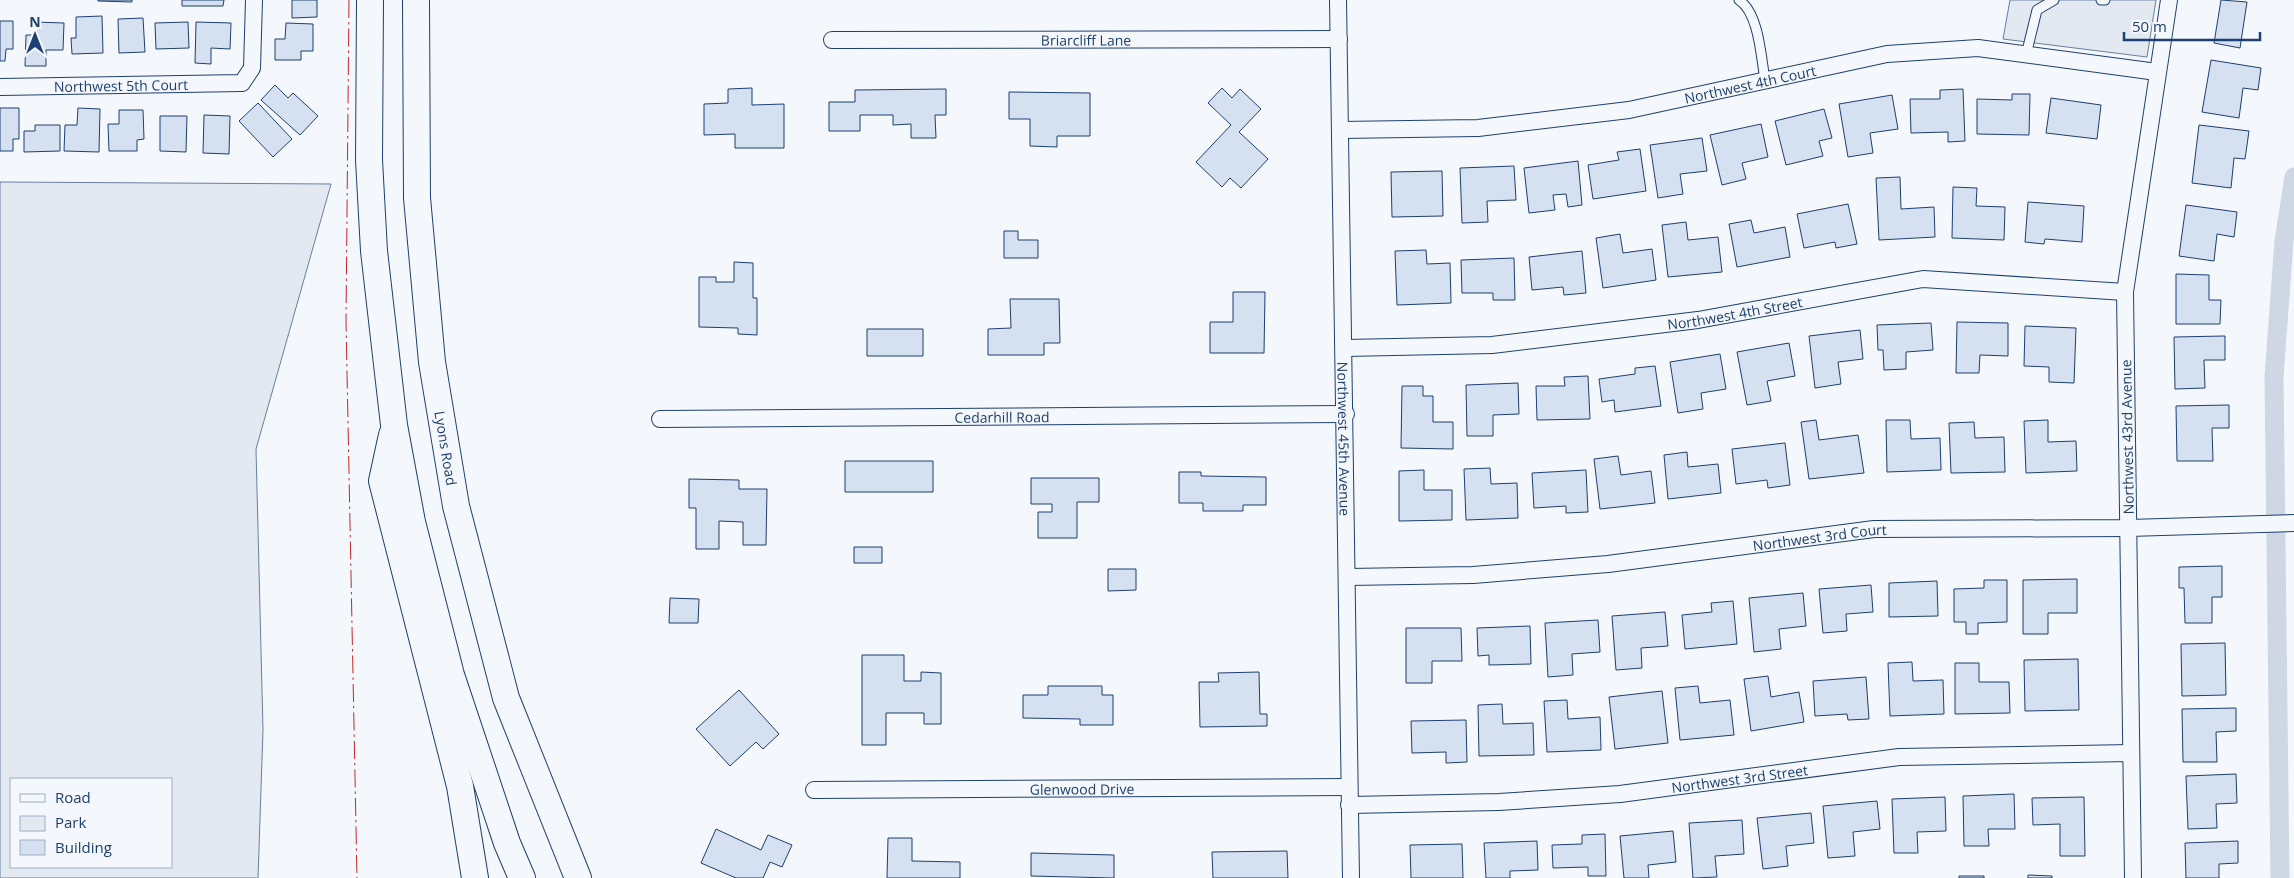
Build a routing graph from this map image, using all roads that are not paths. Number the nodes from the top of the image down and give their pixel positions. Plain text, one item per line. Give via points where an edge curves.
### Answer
1 (254, 0) edge
2 (370, 0) edge
3 (416, 0) edge
4 (1338, 0) edge
5 (1739, 0) edge
6 (2054, 0) edge
7 (2101, 0) edge
8 (2105, 0) edge
9 (2169, 0) edge
10 (1339, 39) junction
11 (832, 40) dead end
12 (2026, 54) junction
13 (2157, 72) junction
14 (1765, 80) junction
15 (0, 87) edge
16 (1340, 130) junction
17 (2124, 292) junction
18 (1345, 348) junction
19 (1346, 414) junction
20 (660, 418) dead end
21 (394, 425) junction
22 (2294, 523) edge
23 (2129, 528) junction
24 (1348, 577) junction
25 (2131, 754) junction
26 (1349, 787) junction
27 (814, 790) dead end
28 (1350, 805) junction
29 (475, 878) edge
30 (522, 878) edge
31 (578, 878) edge
32 (1351, 878) edge
33 (2133, 878) edge

1 - 15 street, Northwest 5th Court via 252,68 242,83
2 - 21 main road via 369,169 374,251
3 - 31 main road, Lyons Road via 417,198 432,362 456,506 506,698
4 - 10 street, Northwest 45th Avenue
5 - 14 lane via 1753,17
6 - 12 lane via 2037,10
7 - 8 lane
9 - 13 street, Northwest 43rd Avenue
10 - 11 street, Briarcliff Lane
10 - 16 street, Northwest 45th Avenue
12 - 13 street, Northwest 4th Court
12 - 14 street, Northwest 4th Court via 1978,48 1887,54
13 - 17 street, Northwest 43rd Avenue
14 - 16 street, Northwest 4th Court via 1629,110 1478,128
16 - 18 street, Northwest 45th Avenue
17 - 18 street, Northwest 4th Street via 1923,279 1698,320 1492,345
17 - 23 street, Northwest 43rd Avenue
18 - 19 street, Northwest 45th Avenue
19 - 20 street, Cedarhill Road
19 - 24 street, Northwest 45th Avenue
21 - 29 main road via 382,481 460,786
21 - 30 main road via 412,522 451,675 507,843
22 - 23 street, Northwest 3rd Court
23 - 24 street, Northwest 3rd Court via 1874,529 1608,564 1473,574
23 - 25 street, Northwest 43rd Avenue
24 - 26 street, Northwest 45th Avenue
25 - 28 street, Northwest 3rd Street via 1899,757 1620,794 1499,802
25 - 33 street, Northwest 43rd Avenue
26 - 27 street, Glenwood Drive
26 - 28 street, Northwest 45th Avenue
28 - 32 street, Northwest 45th Avenue

